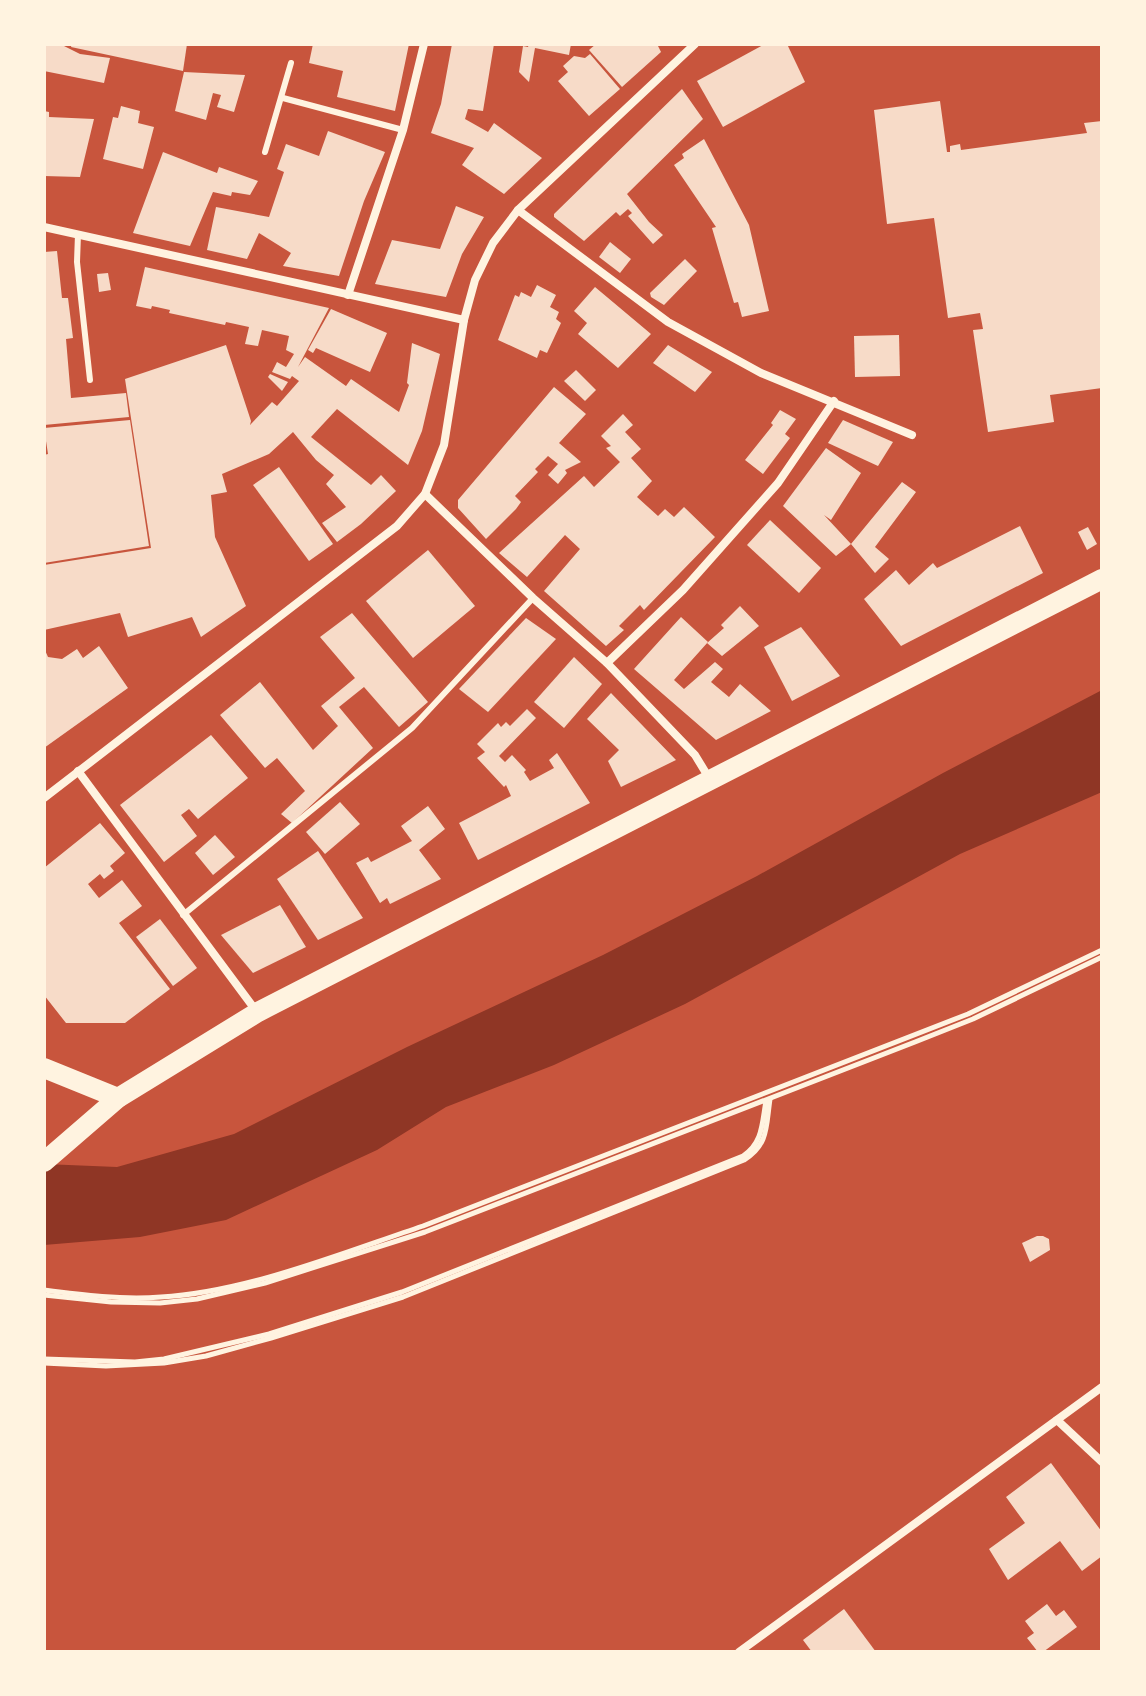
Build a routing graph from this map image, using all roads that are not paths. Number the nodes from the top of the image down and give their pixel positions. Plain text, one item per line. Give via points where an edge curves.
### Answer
1 (424, 44) edge
2 (695, 44) edge
3 (291, 63) dead end
4 (283, 98) junction
5 (403, 130) junction
6 (265, 152) dead end
7 (518, 210) junction
8 (44, 227) edge
9 (78, 234) junction
10 (348, 295) junction
11 (464, 320) junction
12 (90, 380) dead end
13 (834, 401) junction
14 (912, 435) dead end
15 (425, 494) junction
16 (1102, 579) edge
17 (533, 598) junction
18 (607, 663) junction
19 (78, 771) junction
20 (710, 779) junction
21 (44, 798) edge
22 (183, 915) junction
23 (258, 1012) junction
24 (44, 1068) edge
25 (118, 1098) junction
26 (44, 1162) edge
27 (1102, 1387) edge
28 (1057, 1420) junction
29 (1102, 1462) edge
30 (739, 1652) edge

1 - 5 street
2 - 7 street
3 - 4 lane
4 - 5 lane
4 - 6 lane
5 - 10 street
7 - 11 street via 487,255
7 - 13 street via 668,322 761,373
8 - 9 street
9 - 10 street
9 - 12 lane
10 - 11 street
11 - 15 street via 444,445
13 - 14 street
13 - 18 street via 778,483 683,590
15 - 17 street
15 - 19 street via 397,526
16 - 20 main road
17 - 18 street
17 - 22 lane via 412,728
18 - 20 street via 695,755
19 - 21 street
19 - 22 street
20 - 23 main road
22 - 23 street
23 - 25 main road
24 - 25 main road
25 - 26 main road
27 - 28 street
28 - 29 street
28 - 30 street

